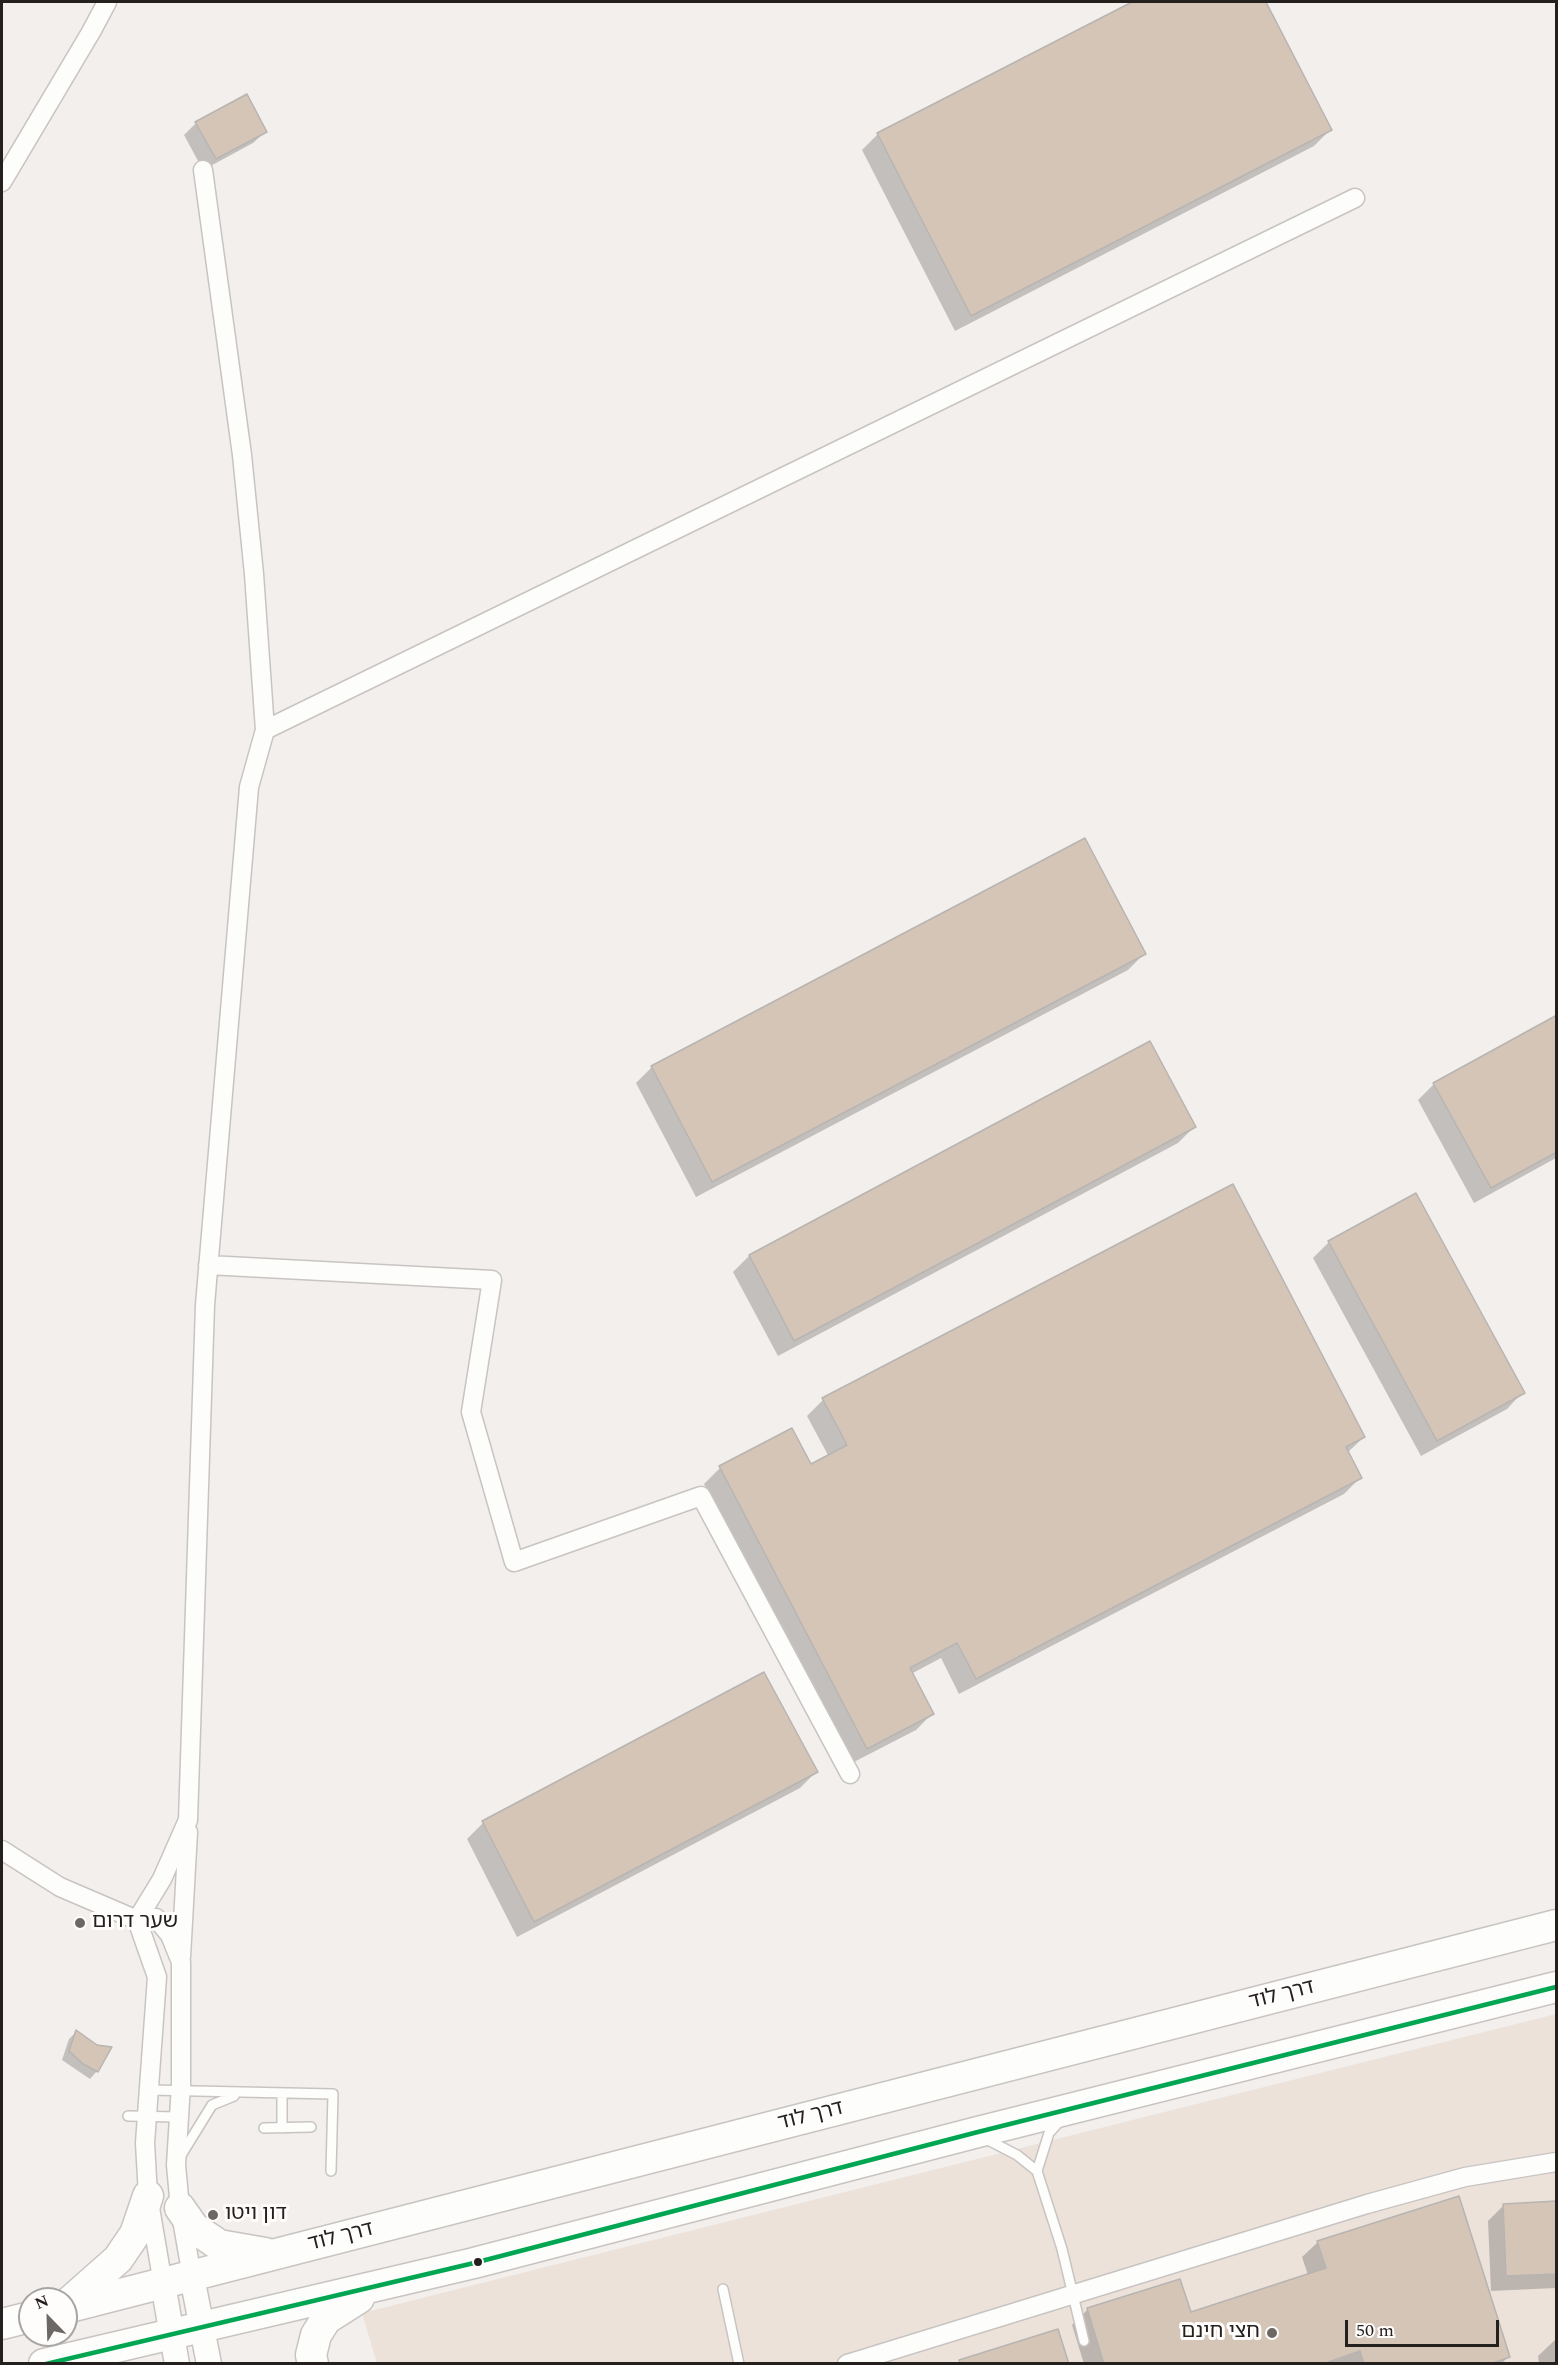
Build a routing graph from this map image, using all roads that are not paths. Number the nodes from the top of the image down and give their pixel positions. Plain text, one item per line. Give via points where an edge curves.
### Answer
1 (107, 2) edge
2 (203, 170) dead end
3 (2, 182) edge
4 (1355, 198) dead end
5 (266, 730) junction
6 (208, 1265) junction
7 (850, 1774) dead end
8 (189, 1820) junction
9 (2, 1850) edge
10 (137, 1920) junction
11 (1557, 1925) edge
12 (181, 1962) junction
13 (1557, 1987) edge
14 (150, 2090) junction
15 (180, 2091) junction
16 (244, 2093) junction
17 (282, 2093) junction
18 (1078, 2108) junction
19 (128, 2116) dead end
20 (148, 2116) junction
21 (178, 2116) junction
22 (310, 2127) dead end
23 (264, 2128) dead end
24 (282, 2128) junction
25 (974, 2133) junction
26 (1557, 2162) edge
27 (176, 2164) junction
28 (331, 2171) dead end
29 (1037, 2171) junction
30 (148, 2196) junction
31 (180, 2208) junction
32 (273, 2255) junction
33 (420, 2276) junction
34 (192, 2277) junction
35 (163, 2284) junction
36 (723, 2289) dead end
37 (78, 2295) edge
38 (1073, 2295) junction
39 (78, 2303) edge
40 (18, 2320) edge
41 (2, 2324) edge
42 (202, 2327) junction
43 (170, 2333) junction
44 (1084, 2341) dead end
45 (44, 2364) edge
46 (177, 2364) edge
47 (209, 2364) edge
48 (313, 2364) edge
49 (739, 2364) edge
50 (847, 2364) edge

1 - 3 street
2 - 5 street via 242,455
4 - 5 street
5 - 6 street via 249,787
6 - 7 street via 492,1280 471,1412 514,1562 701,1496
6 - 8 street
8 - 10 street via 162,1879
8 - 12 street
9 - 10 street via 60,1887
10 - 12 street via 156,1918 170,1935
10 - 14 street via 157,1977
11 - 32 main road, דרך לוד
12 - 15 street
13 - 18 main road
14 - 15 lane
14 - 20 street
15 - 16 lane
15 - 21 street
16 - 17 lane
16 - 27 lane via 212,2105
17 - 24 lane
17 - 28 lane via 333,2094
18 - 25 main road
18 - 29 lane via 1049,2133
19 - 20 lane
20 - 21 lane
20 - 30 street
21 - 27 street
22 - 24 lane
23 - 24 lane
25 - 29 lane via 997,2143
25 - 33 main road
26 - 38 street via 1465,2177
27 - 31 street
29 - 38 lane
30 - 35 street
30 - 37 main road via 135,2234 118,2259
31 - 32 main road via 194,2228 219,2245
31 - 34 street
32 - 34 main road, דרך לוד
33 - 42 main road
33 - 48 main road via 354,2300 326,2319 316,2335
34 - 35 main road, דרך לוד
34 - 42 street
35 - 39 main road, דרך לוד
35 - 43 street
36 - 49 lane
38 - 44 lane
38 - 50 street
40 - 41 main road
42 - 43 main road
42 - 47 street
43 - 45 main road
43 - 46 street

